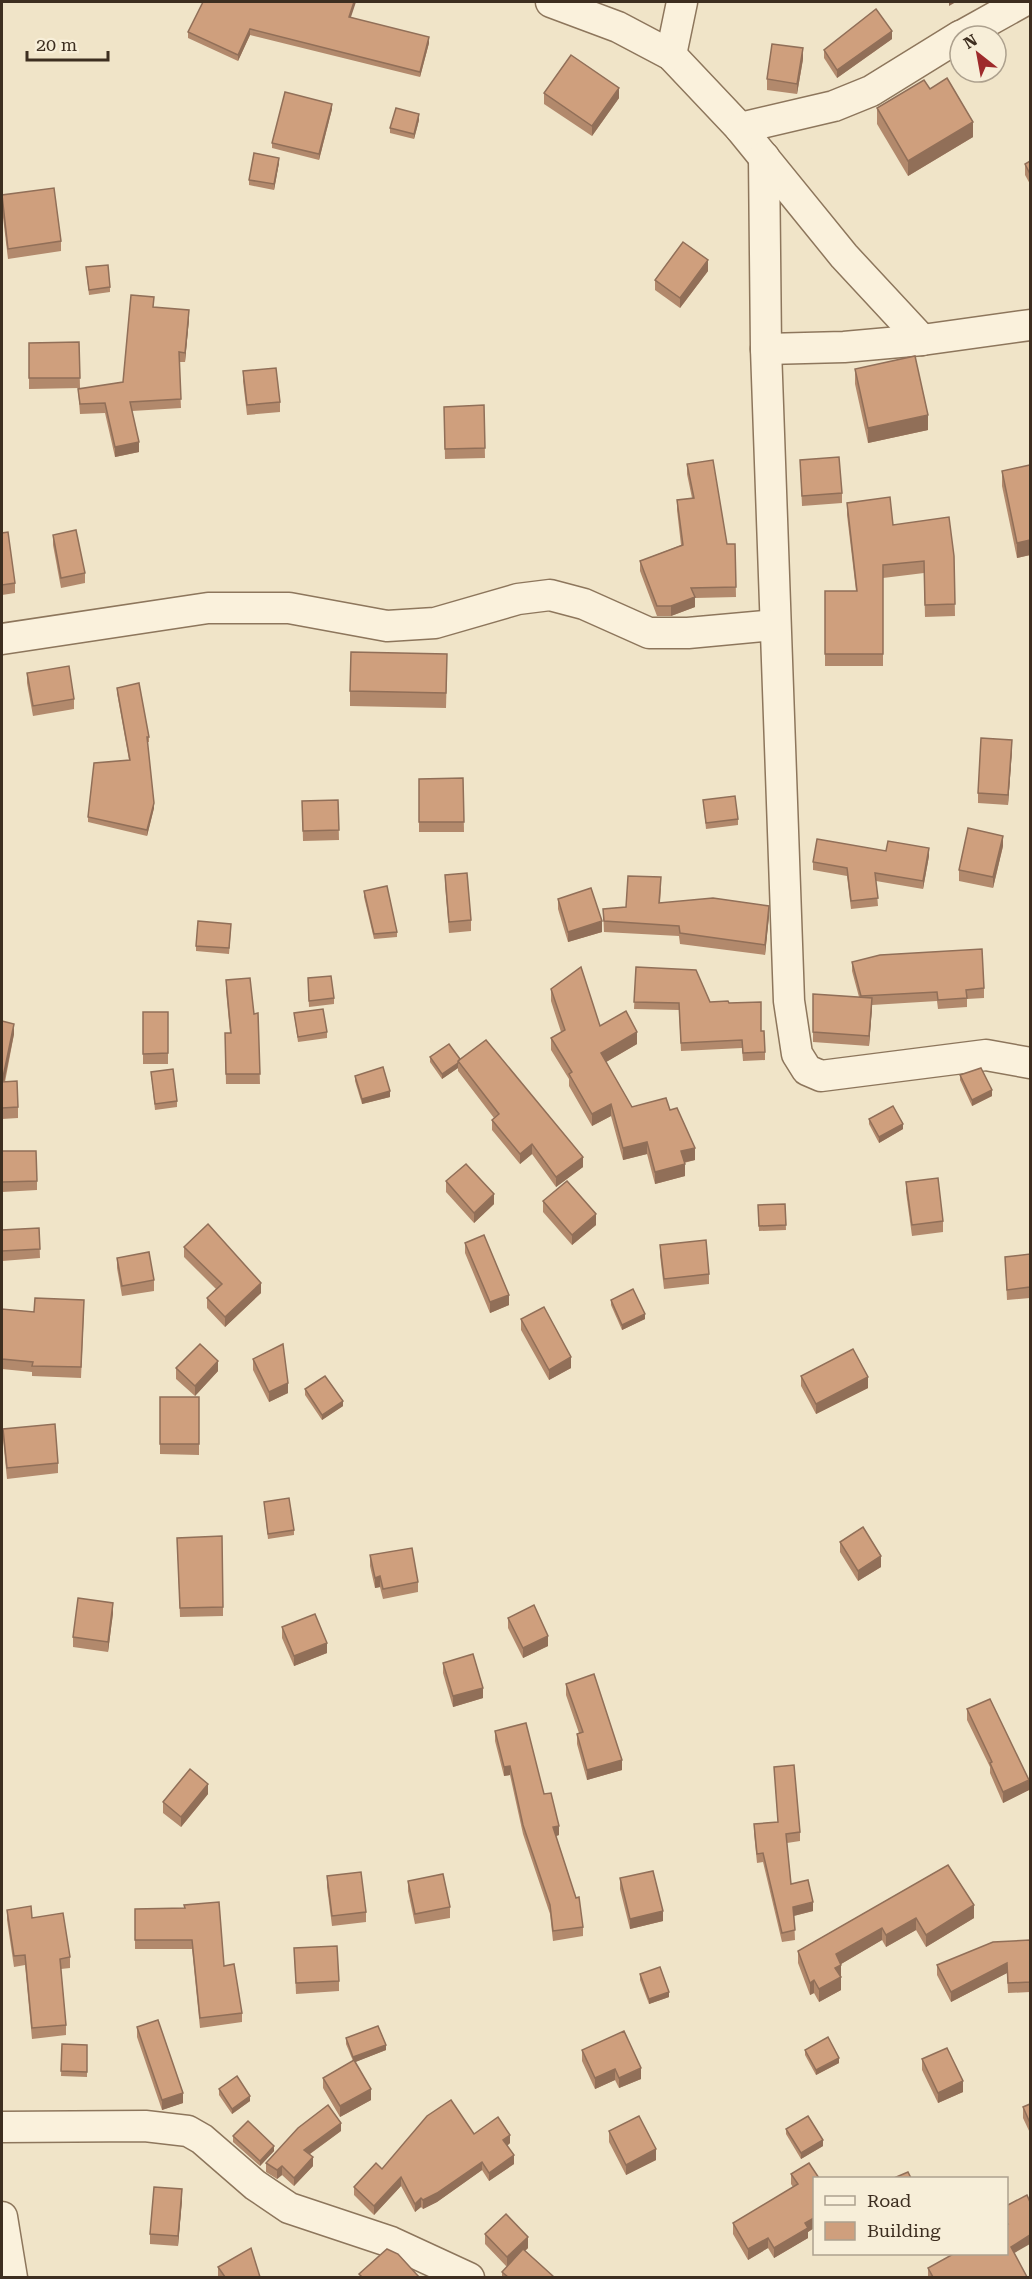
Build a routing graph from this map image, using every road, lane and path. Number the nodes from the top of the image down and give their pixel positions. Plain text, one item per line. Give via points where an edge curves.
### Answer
1 (550, 2) edge
2 (682, 2) edge
3 (1022, 2) edge
4 (982, 24) edge
5 (948, 43) edge
6 (671, 55) junction
7 (740, 128) junction
8 (764, 157) junction
9 (1030, 325) edge
10 (922, 340) junction
11 (766, 349) junction
12 (775, 626) junction
13 (2, 639) edge
14 (1030, 1063) edge
15 (2, 2127) edge
16 (2, 2217) edge
17 (12, 2277) edge
18 (469, 2277) edge

1 - 6 street via 618,27
2 - 6 street
3 - 4 street
5 - 7 street via 871,91 834,106
6 - 7 street
7 - 8 street
8 - 10 street via 852,264
8 - 11 street
9 - 10 street
10 - 11 street
11 - 12 street
12 - 13 street via 649,633 584,604 550,595 518,599 435,623 387,626 288,608 208,608
12 - 14 street via 789,1001 797,1054 807,1070 821,1076 986,1055
15 - 18 street via 145,2126 188,2131 289,2208 391,2242
16 - 17 street

